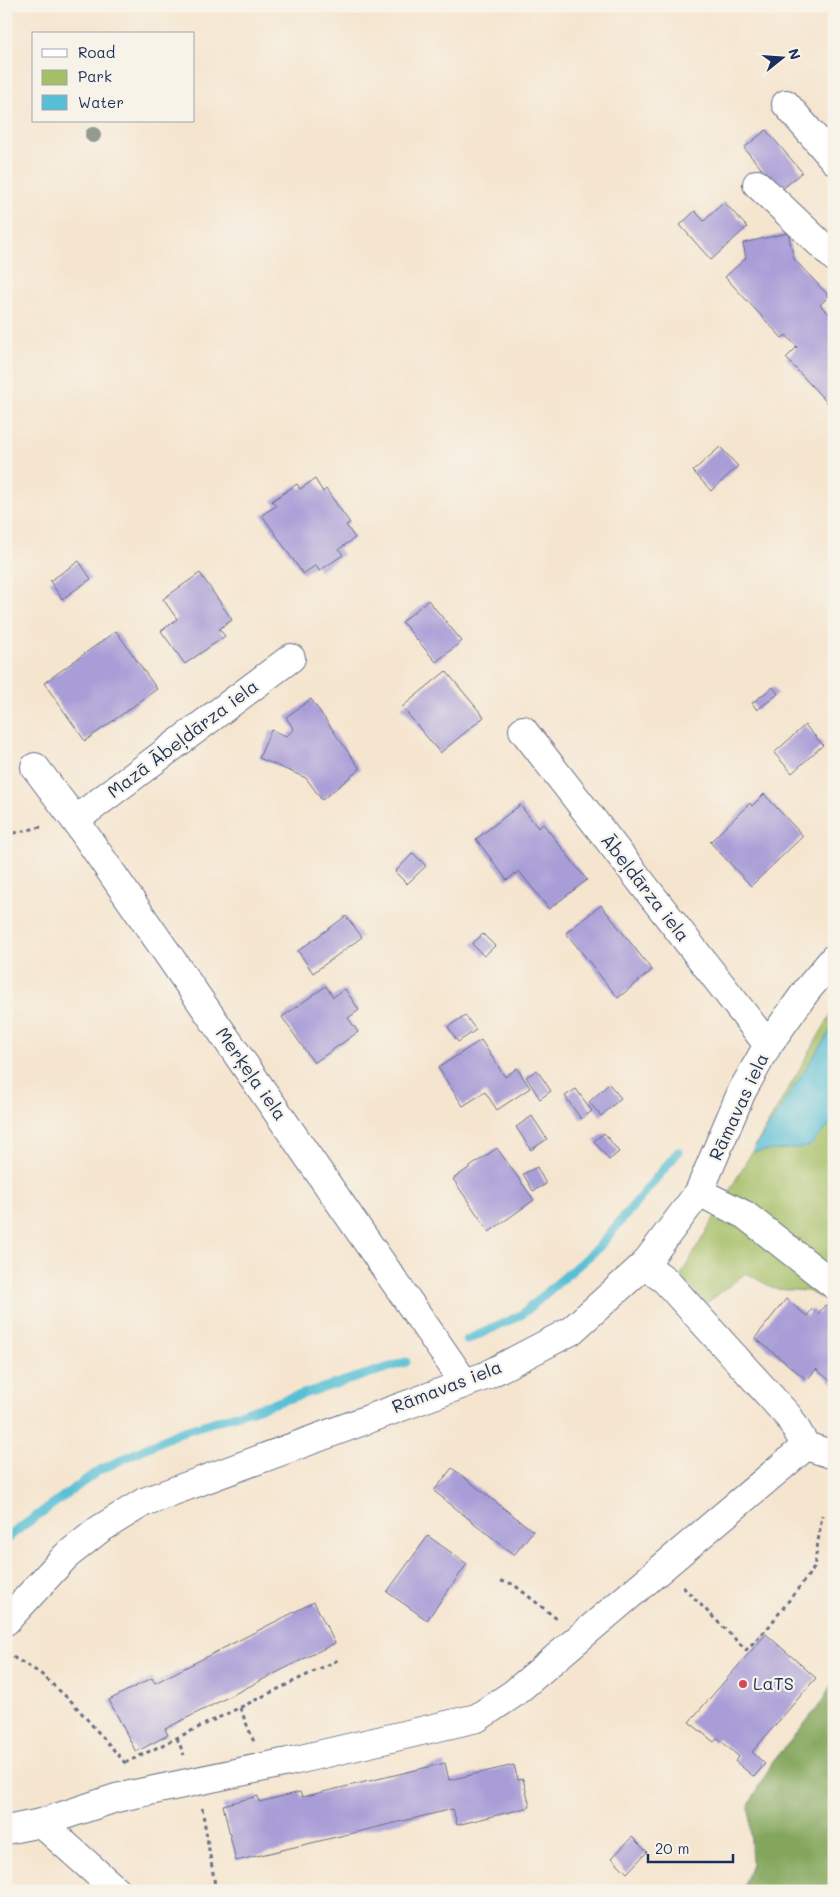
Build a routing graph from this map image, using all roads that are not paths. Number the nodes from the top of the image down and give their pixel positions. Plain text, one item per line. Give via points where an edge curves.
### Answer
1 (786, 104) dead end
2 (834, 160) edge
3 (757, 184) dead end
4 (834, 257) edge
5 (291, 658) dead end
6 (523, 730) dead end
7 (35, 767) dead end
8 (75, 820) junction
9 (834, 958) edge
10 (768, 1045) junction
11 (699, 1192) junction
12 (644, 1265) junction
13 (834, 1285) edge
14 (464, 1382) junction
15 (806, 1446) junction
16 (834, 1455) edge
17 (6, 1620) edge
18 (41, 1823) junction
19 (6, 1830) edge
20 (117, 1891) edge

1 - 2 street
3 - 4 street
5 - 8 street, Mazā Ābeļdārza iela
6 - 10 street, Ābeļdārza iela
7 - 8 street, Merķeļa iela
8 - 14 street, Merķeļa iela
9 - 10 street, Rāmavas iela
10 - 11 street, Rāmavas iela via 742,1091
11 - 12 street, Rāmavas iela
11 - 13 street via 745,1215
12 - 14 street, Rāmavas iela via 571,1331 485,1376
12 - 15 street via 665,1280 788,1417
14 - 17 street, Rāmavas iela via 144,1502 100,1529 66,1556
15 - 16 street
15 - 18 street via 513,1694 477,1718 116,1798
18 - 19 street
18 - 20 street

